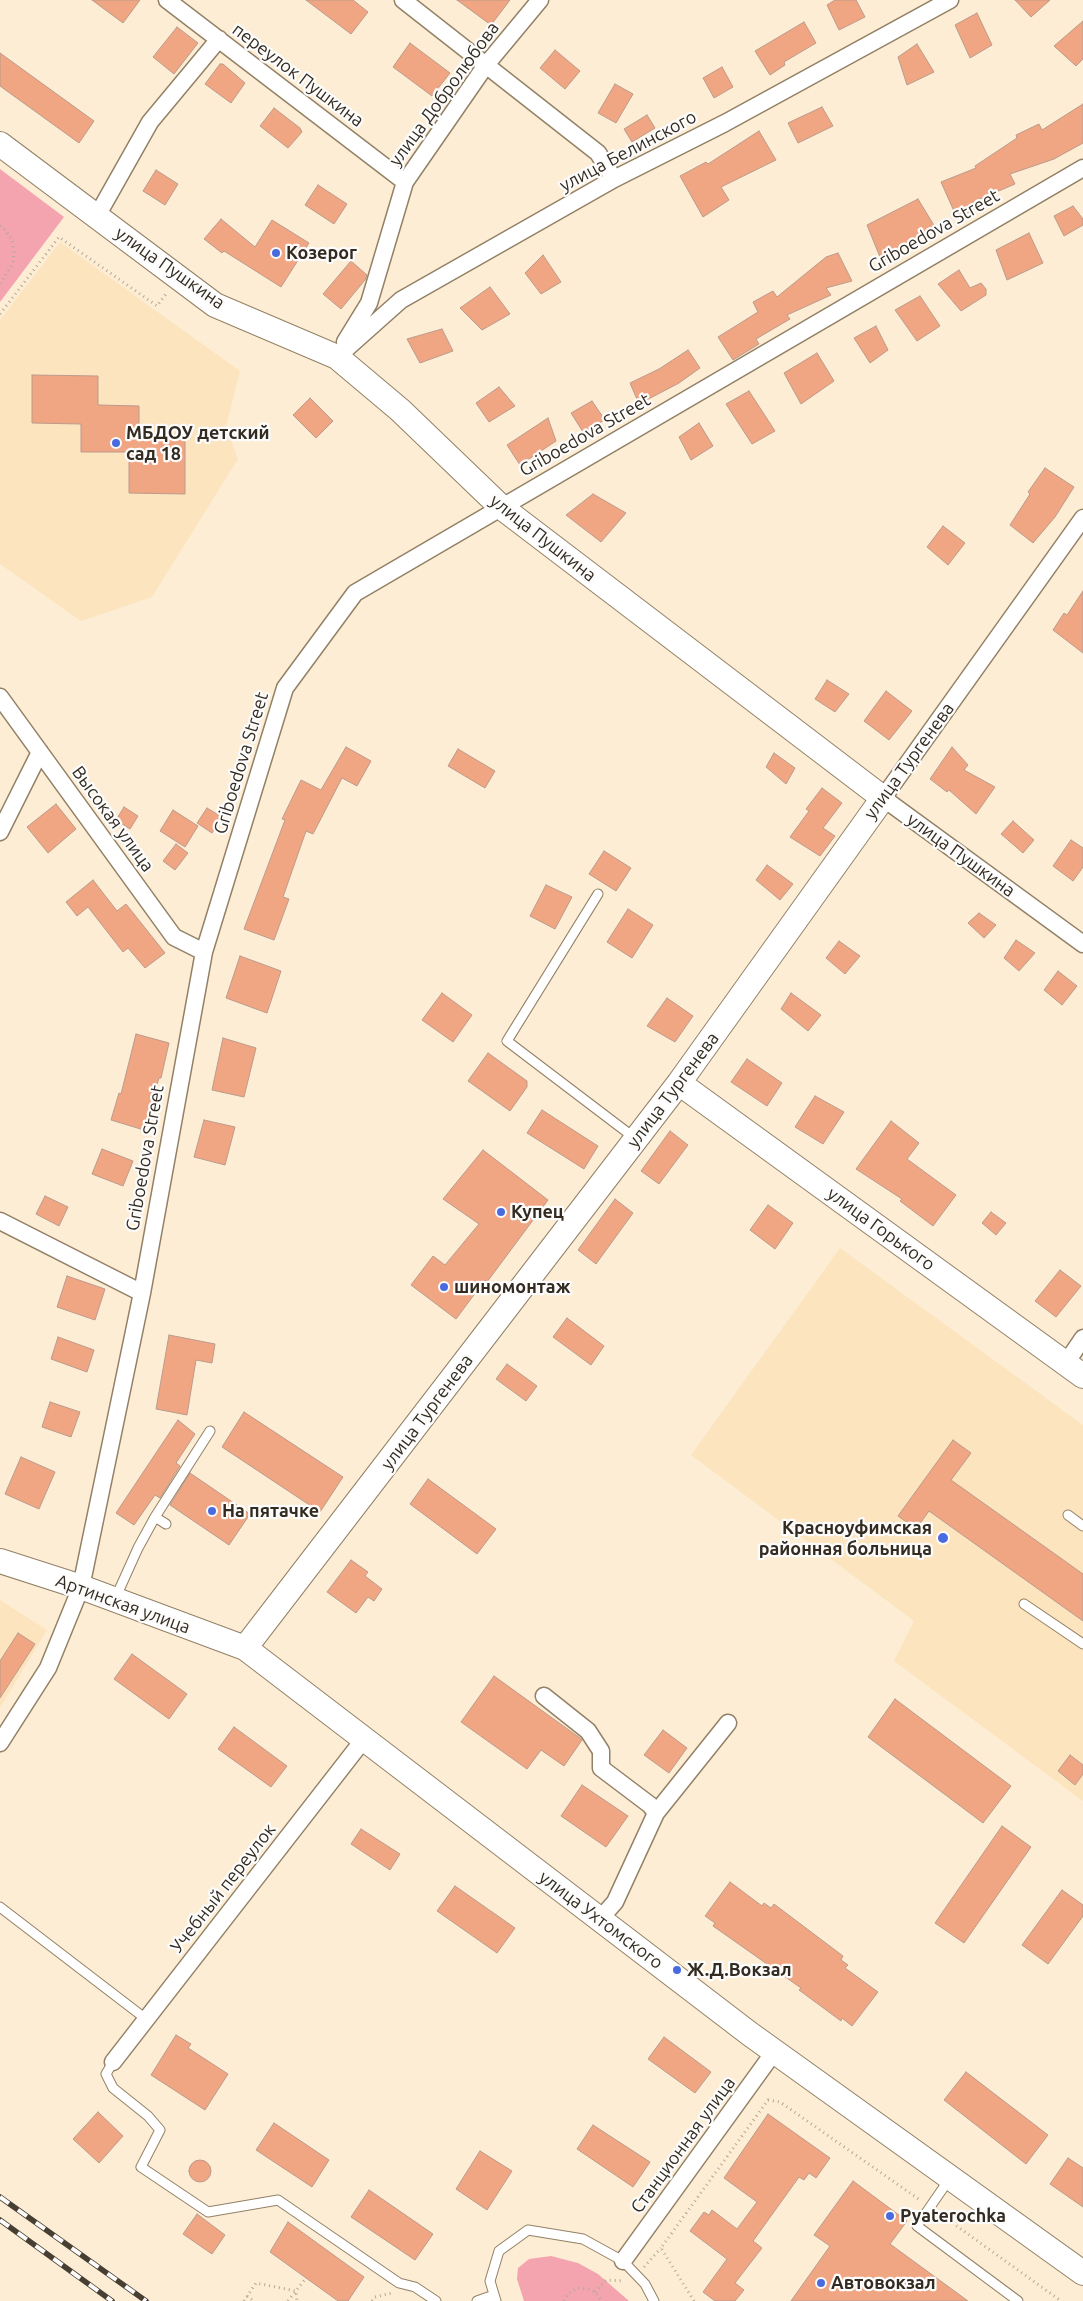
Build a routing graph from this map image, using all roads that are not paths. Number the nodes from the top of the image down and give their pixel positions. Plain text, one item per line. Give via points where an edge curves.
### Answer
1 (167, 0) edge
2 (403, 0) edge
3 (540, 0) edge
4 (950, 0) edge
5 (219, 40) junction
6 (486, 65) junction
7 (0, 144) edge
8 (1083, 168) edge
9 (614, 178) junction
10 (404, 182) junction
11 (97, 216) junction
12 (337, 357) junction
13 (501, 507) junction
14 (1083, 518) edge
15 (0, 697) edge
16 (40, 752) junction
17 (883, 798) junction
18 (0, 832) edge
19 (598, 894) dead end
20 (1083, 944) edge
21 (204, 952) junction
22 (680, 1083) junction
23 (636, 1140) junction
24 (0, 1221) edge
25 (142, 1293) junction
26 (1083, 1338) edge
27 (1075, 1370) edge
28 (210, 1431) dead end
29 (1068, 1516) dead end
30 (155, 1517) junction
31 (166, 1524) dead end
32 (1083, 1526) edge
33 (0, 1561) edge
34 (81, 1587) junction
35 (115, 1600) junction
36 (1024, 1604) dead end
37 (1083, 1644) edge
38 (245, 1648) junction
39 (544, 1696) dead end
40 (728, 1723) dead end
41 (364, 1739) junction
42 (0, 1743) edge
43 (656, 1813) junction
44 (0, 1907) edge
45 (600, 1919) junction
46 (146, 2019) junction
47 (774, 2052) junction
48 (113, 2062) joint
49 (950, 2178) junction
50 (623, 2261) junction
51 (1083, 2273) edge
52 (495, 2298) edge
53 (436, 2301) edge
54 (477, 2301) edge
55 (654, 2301) edge
56 (1018, 2301) edge

1 - 5 street, переулок Пушкина
2 - 6 street
3 - 6 street, улица Добролюбова
4 - 9 street, улица Белинского via 725,123
5 - 10 street, переулок Пушкина
5 - 11 street via 150,122
6 - 9 street via 598,153
6 - 10 street, улица Добролюбова
7 - 11 street, улица Пушкина
8 - 13 street, Griboedova Street
9 - 12 street, улица Белинского via 401,300
10 - 12 street, улица Добролюбова via 369,303
11 - 12 street, улица Пушкина via 215,304
12 - 13 street, улица Пушкина via 400,410
13 - 17 street, улица Пушкина
13 - 21 street, Griboedova Street via 355,593 285,688
14 - 17 street, улица Тургенева
15 - 16 street, Высокая улица
16 - 18 street
16 - 21 street, Высокая улица via 174,937
17 - 20 street, улица Пушкина
17 - 22 street, улица Тургенева
19 - 23 lane via 507,1041
21 - 25 street, Griboedova Street
22 - 23 street, улица Тургенева
22 - 27 street, улица Горького
23 - 38 street, улица Тургенева
24 - 25 street
25 - 34 street, Griboedova Street
26 - 27 street
28 - 30 lane
29 - 32 lane
30 - 31 lane
30 - 35 lane
33 - 34 street, Артинская улица
34 - 35 street, Артинская улица
34 - 42 street, Griboedova Street via 48,1668
35 - 38 street, Артинская улица
36 - 37 lane
38 - 41 street, улица Ухтомского
39 - 43 street via 588,1731 601,1751 601,1768
40 - 43 street
41 - 45 street, улица Ухтомского
41 - 46 street, Учебный переулок
43 - 45 street via 615,1902
44 - 46 lane
45 - 47 street, улица Ухтомского
46 - 48 street, Учебный переулок
47 - 49 street, улица Ухтомского
47 - 50 street, Станционная улица
48 - 53 lane via 106,2074 113,2088 160,2130 141,2167 208,2212 278,2200 399,2284 415,2287
49 - 51 street, улица Ухтомского
49 - 56 lane via 917,2226
50 - 52 lane via 583,2239 528,2230 499,2251 490,2281
50 - 55 lane via 645,2284
52 - 54 lane

